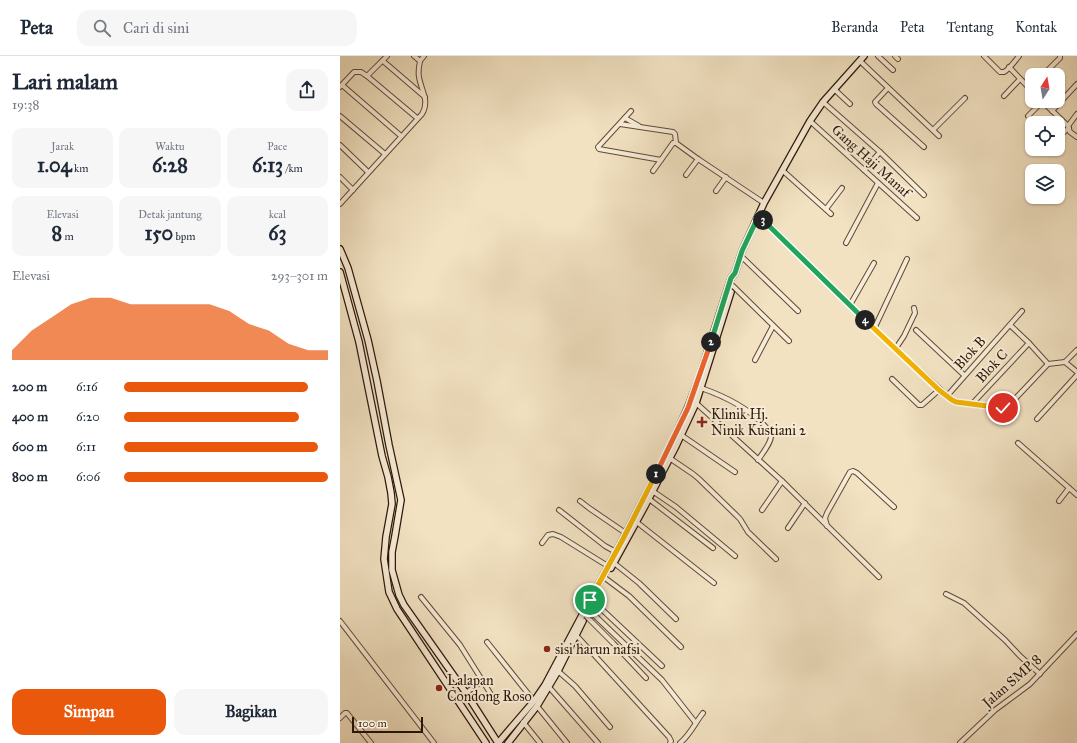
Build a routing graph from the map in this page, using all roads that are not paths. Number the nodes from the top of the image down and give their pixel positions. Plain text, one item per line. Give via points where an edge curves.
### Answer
1 (387, 56) edge
2 (414, 56) edge
3 (424, 56) edge
4 (878, 56) edge
5 (984, 56) edge
6 (1019, 56) edge
7 (1060, 56) edge
8 (862, 58) edge
9 (383, 61) junction
10 (420, 61) junction
11 (1009, 68) junction
12 (1050, 68) edge
13 (893, 70) dead end
14 (367, 76) junction
15 (1020, 79) junction
16 (1025, 83) edge
17 (1077, 84) edge
18 (341, 86) edge
19 (888, 88) junction
20 (834, 89) junction
21 (1004, 96) dead end
22 (425, 97) junction
23 (965, 98) dead end
24 (824, 102) junction
25 (850, 104) dead end
26 (1035, 108) edge
27 (1049, 108) edge
28 (631, 111) dead end
29 (1052, 111) junction
30 (1077, 114) edge
31 (340, 116) edge
32 (1028, 116) dead end
33 (417, 118) junction
34 (625, 118) junction
35 (810, 121) junction
36 (620, 124) junction
37 (1067, 125) junction
38 (641, 127) junction
39 (1065, 128) edge
40 (933, 130) junction
41 (401, 136) junction
42 (939, 136) dead end
43 (1077, 137) edge
44 (676, 143) junction
45 (340, 145) edge
46 (924, 147) dead end
47 (880, 152) junction
48 (384, 154) junction
49 (698, 159) junction
50 (661, 160) junction
51 (782, 170) junction
52 (864, 170) junction
53 (653, 171) dead end
54 (368, 172) junction
55 (686, 175) dead end
56 (340, 177) edge
57 (726, 177) junction
58 (878, 183) junction
59 (842, 188) dead end
60 (353, 190) junction
61 (716, 191) dead end
62 (924, 195) dead end
63 (764, 203) junction
64 (340, 204) edge
65 (826, 210) junction
66 (831, 214) dead end
67 (759, 215) junction
68 (917, 218) dead end
69 (846, 243) dead end
70 (340, 249) edge
71 (740, 256) junction
72 (907, 259) dead end
73 (874, 263) dead end
74 (340, 272) edge
75 (735, 273) junction
76 (733, 286) junction
77 (850, 305) junction
78 (914, 308) dead end
79 (798, 310) dead end
80 (1022, 311) dead end
81 (1010, 325) junction
82 (773, 326) junction
83 (874, 329) junction
84 (916, 330) dead end
85 (368, 340) junction
86 (789, 341) dead end
87 (359, 342) junction
88 (1029, 343) junction
89 (898, 350) junction
90 (1077, 350) edge
91 (755, 360) dead end
92 (1065, 362) junction
93 (1048, 364) junction
94 (1077, 373) edge
95 (702, 376) junction
96 (964, 376) junction
97 (892, 379) dead end
98 (701, 388) junction
99 (939, 390) junction
100 (947, 396) junction
101 (696, 403) junction
102 (972, 404) junction
103 (1037, 419) dead end
104 (681, 435) junction
105 (1018, 443) dead end
106 (668, 457) junction
107 (758, 460) junction
108 (735, 472) dead end
109 (782, 481) junction
110 (1070, 488) junction
111 (651, 490) junction
112 (1077, 495) edge
113 (649, 499) junction
114 (580, 501) dead end
115 (1058, 501) dead end
116 (805, 503) junction
117 (894, 507) dead end
118 (559, 510) dead end
119 (762, 510) dead end
120 (635, 520) junction
121 (828, 526) junction
122 (788, 528) dead end
123 (628, 534) junction
124 (542, 543) dead end
125 (713, 548) dead end
126 (616, 552) junction
127 (735, 556) dead end
128 (776, 559) dead end
129 (611, 566) junction
130 (879, 577) dead end
131 (605, 578) junction
132 (714, 583) dead end
133 (946, 594) dead end
134 (421, 597) dead end
135 (593, 601) junction
136 (589, 610) junction
137 (584, 615) junction
138 (676, 619) dead end
139 (340, 620) edge
140 (576, 635) junction
141 (1077, 635) edge
142 (487, 642) dead end
143 (681, 646) dead end
144 (662, 666) dead end
145 (558, 671) junction
146 (1040, 674) junction
147 (646, 678) dead end
148 (482, 681) junction
149 (549, 686) junction
150 (466, 693) junction
151 (492, 696) dead end
152 (536, 704) junction
153 (703, 713) dead end
154 (340, 718) edge
155 (520, 718) junction
156 (695, 722) junction
157 (524, 724) junction
158 (610, 727) dead end
159 (371, 743) edge
160 (434, 743) edge
161 (486, 743) edge
162 (498, 743) edge
163 (508, 743) edge
164 (540, 743) edge
165 (567, 743) edge
166 (598, 743) edge
167 (670, 743) edge
168 (680, 743) edge
169 (960, 743) edge

1 - 9 street
2 - 10 street
3 - 10 street
4 - 13 street
5 - 11 street via 1000,72
6 - 11 street
7 - 12 street
8 - 19 street
8 - 20 main road
9 - 14 street
9 - 22 street
10 - 22 street via 419,76
11 - 15 street
14 - 18 street via 358,71 354,72
14 - 33 street
15 - 16 street
15 - 21 street
17 - 29 street
18 - 41 street
19 - 40 street
19 - 46 street via 875,103
20 - 24 main road
20 - 25 street
22 - 33 street via 426,106
23 - 40 street
24 - 35 main road
24 - 47 street
26 - 32 street
27 - 29 street
28 - 34 street
29 - 37 street
30 - 37 street
31 - 48 street
33 - 41 street
34 - 36 street
34 - 38 street
35 - 51 main road
35 - 52 street, Gang Haji Manaf
36 - 38 street
36 - 50 street via 598,146 599,149
37 - 39 street
37 - 43 street via 1070,132
38 - 44 street via 672,132 675,134
40 - 42 street
41 - 48 street
44 - 49 street
44 - 50 street via 672,143
45 - 54 street
47 - 52 street
47 - 62 street
48 - 54 street
49 - 55 street
49 - 57 street
50 - 53 street
51 - 63 main road
51 - 65 street
52 - 58 street, Gang Haji Manaf
54 - 60 street
56 - 60 street
57 - 61 street
57 - 63 street
58 - 68 street, Gang Haji Manaf
58 - 69 street
59 - 65 street
60 - 64 street
63 - 67 main road
65 - 66 street
67 - 71 main road
67 - 77 street
70 - 85 main road via 348,268
71 - 75 main road
71 - 79 street
72 - 83 street
73 - 77 street
74 - 87 main road
75 - 76 main road
75 - 95 main road via 731,278
76 - 82 street
76 - 95 main road
77 - 83 street
78 - 89 street via 915,313
80 - 81 street, Blok B
81 - 88 street
81 - 96 street, Blok B
82 - 86 street
82 - 91 street
83 - 89 street
84 - 96 street
85 - 87 main road
85 - 150 main road via 401,500 392,552 392,570 404,606
87 - 161 main road via 392,498 384,559 389,592
88 - 93 street
88 - 102 street, Blok C
89 - 99 street
90 - 92 street
92 - 93 street
92 - 94 street
93 - 102 street via 1006,407
94 - 103 street
95 - 98 main road
95 - 106 main road
96 - 100 street, Blok B
97 - 99 street via 919,405
98 - 101 main road
98 - 107 street via 738,404 770,432 771,439
99 - 100 street
100 - 102 street via 956,402
101 - 104 main road
101 - 107 street
104 - 106 main road
104 - 108 street
105 - 110 street
106 - 111 main road
106 - 128 street via 699,479
107 - 109 street
109 - 116 street
109 - 119 street
110 - 112 street
110 - 115 street
111 - 113 main road
111 - 120 main road
111 - 127 street via 676,507
113 - 120 main road
113 - 125 street
114 - 123 street
116 - 121 street
116 - 122 street
117 - 121 street via 857,473 850,472 826,513
118 - 126 street
120 - 123 main road
120 - 132 street
121 - 130 street
123 - 126 main road
123 - 129 main road
124 - 129 street via 548,535 557,535
126 - 129 main road
129 - 131 main road
129 - 137 main road
129 - 138 street via 639,583
131 - 135 main road
131 - 143 street via 629,596
133 - 146 street via 964,603
134 - 148 street via 460,645
135 - 136 main road
135 - 144 street
136 - 137 main road
136 - 156 street via 662,680
137 - 140 main road
137 - 147 street
137 - 152 main road
139 - 160 street
140 - 145 main road
140 - 167 street via 669,737
141 - 146 street, Jalan SMP 8
142 - 152 street
145 - 149 main road
145 - 158 street via 575,686
146 - 169 street, Jalan SMP 8 via 995,710
148 - 150 street
148 - 151 street
149 - 152 main road
149 - 166 street
150 - 162 main road
152 - 155 main road
152 - 157 main road
152 - 165 street
153 - 156 street
154 - 159 street via 347,713
155 - 157 street
155 - 162 main road
156 - 168 street
157 - 163 main road
157 - 164 street

